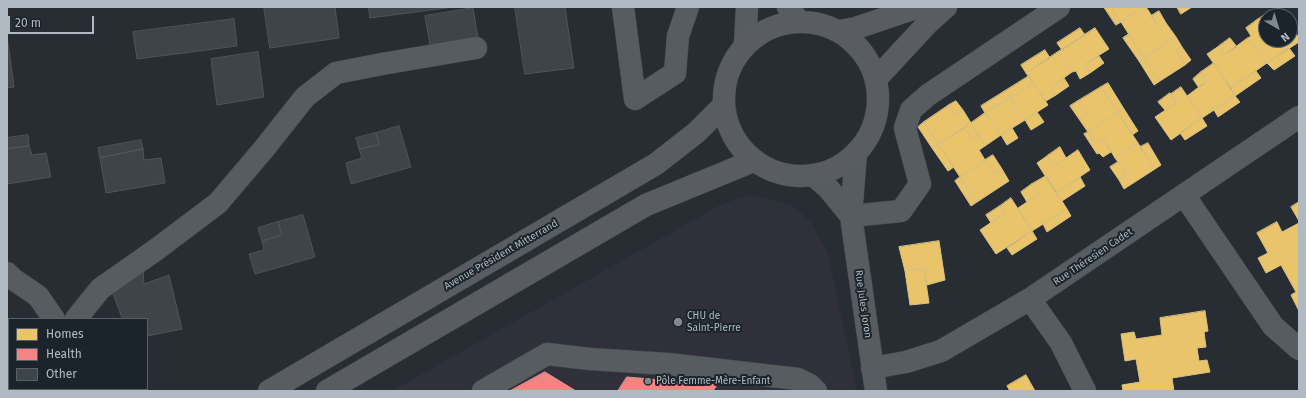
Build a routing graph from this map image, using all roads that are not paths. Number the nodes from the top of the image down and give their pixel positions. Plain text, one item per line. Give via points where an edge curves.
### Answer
1 (623, 7) edge
2 (688, 7) edge
3 (747, 7) edge
4 (918, 7) edge
5 (946, 7) edge
6 (1059, 7) edge
7 (794, 14) edge
8 (840, 31) junction
9 (745, 44) junction
10 (476, 48) dead end
11 (876, 79) junction
12 (723, 106) junction
13 (1299, 117) edge
14 (856, 153) junction
15 (753, 161) junction
16 (813, 175) junction
17 (1184, 195) junction
18 (851, 216) junction
19 (7, 273) edge
20 (1030, 299) junction
21 (53, 318) edge
22 (77, 318) edge
23 (1299, 349) edge
24 (872, 368) junction
25 (793, 385) edge
26 (269, 391) edge
27 (327, 391) edge
28 (483, 391) edge
29 (816, 391) edge
30 (876, 391) edge
31 (1085, 391) edge

1 - 2 street via 635,99 675,73 678,36
3 - 9 street
4 - 8 main road
5 - 11 main road
6 - 18 street via 915,105 905,128 920,184 901,211
7 - 8 main road
7 - 9 main road
8 - 11 main road via 856,44 868,60
9 - 12 main road via 732,63 724,84
10 - 22 street via 336,73 305,97 218,202 100,290
11 - 14 main road via 878,106 873,125
12 - 15 main road via 728,127 738,146
12 - 26 main road, Avenue Président Mitterrand via 697,132 656,164
13 - 17 street, Rue Théresien Cadet
14 - 16 main road via 836,168
14 - 18 street, Rue Jules Joron
15 - 16 main road via 771,171 792,176
15 - 27 main road via 646,205
16 - 18 street via 828,188
17 - 20 street, Rue Théresien Cadet
17 - 23 street via 1273,326
18 - 24 street, Rue Jules Joron
19 - 21 street via 38,296
20 - 24 street, Rue Théresien Cadet via 941,350 906,362
20 - 31 street via 1061,343
24 - 30 street, Rue Jules Joron
25 - 28 street via 668,364 547,354
25 - 29 street via 810,385

